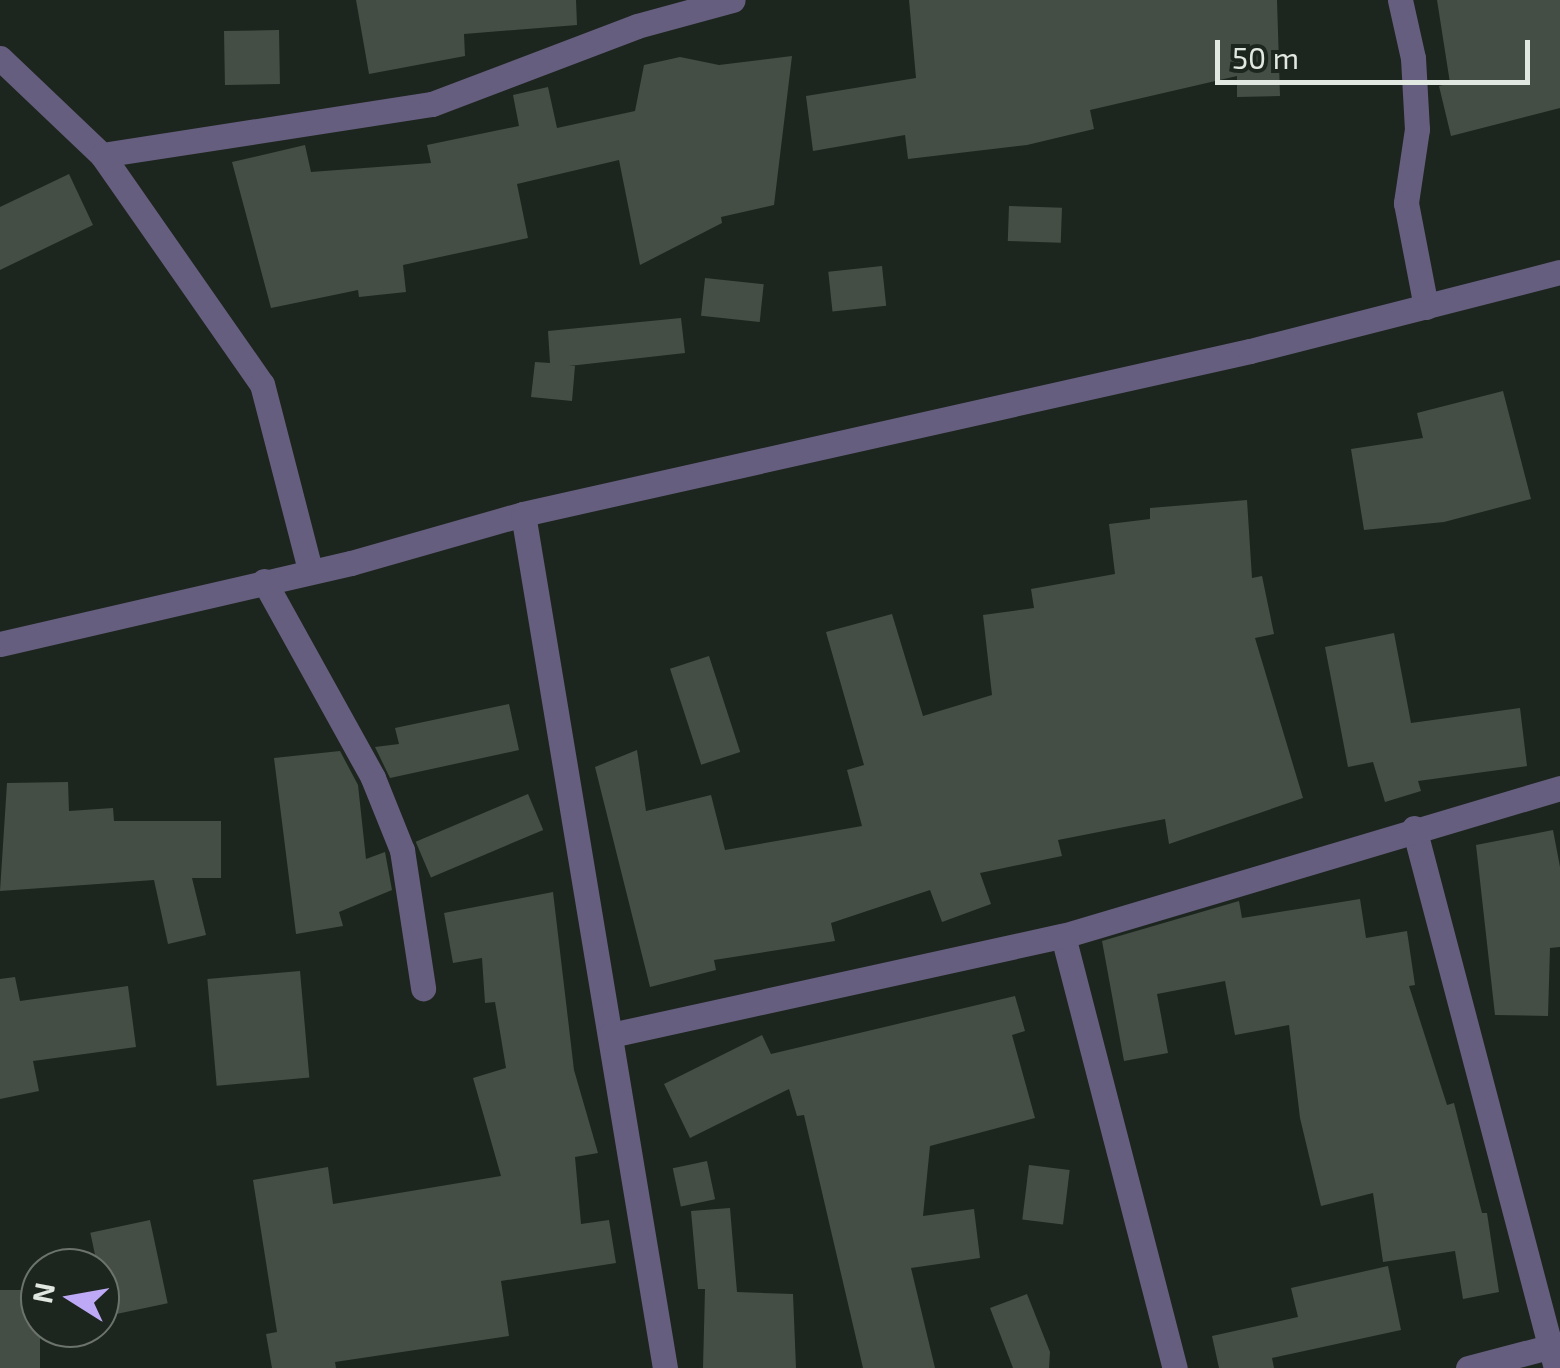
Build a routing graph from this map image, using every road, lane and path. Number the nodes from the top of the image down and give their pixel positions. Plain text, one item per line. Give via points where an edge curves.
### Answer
1 (733, 0) edge
2 (1400, 0) edge
3 (0, 58) edge
4 (102, 155) junction
5 (1560, 272) edge
6 (1426, 307) junction
7 (523, 514) junction
8 (310, 570) junction
9 (264, 581) junction
10 (0, 644) edge
11 (1560, 788) edge
12 (1414, 828) junction
13 (1064, 936) junction
14 (424, 988) dead end
15 (611, 1035) junction
16 (1556, 1353) edge
17 (665, 1368) edge
18 (1175, 1368) edge
19 (1468, 1368) edge

1 - 4 street via 637,26 432,104
2 - 6 street via 1413,58 1416,130 1406,203
3 - 4 street
4 - 8 street via 262,384
5 - 6 street
6 - 7 street
7 - 8 street
7 - 15 street
8 - 9 street
9 - 10 street
9 - 14 street via 374,778 402,850
11 - 12 street
12 - 13 street
12 - 16 street
13 - 15 street
13 - 18 street
15 - 17 street
16 - 19 street

